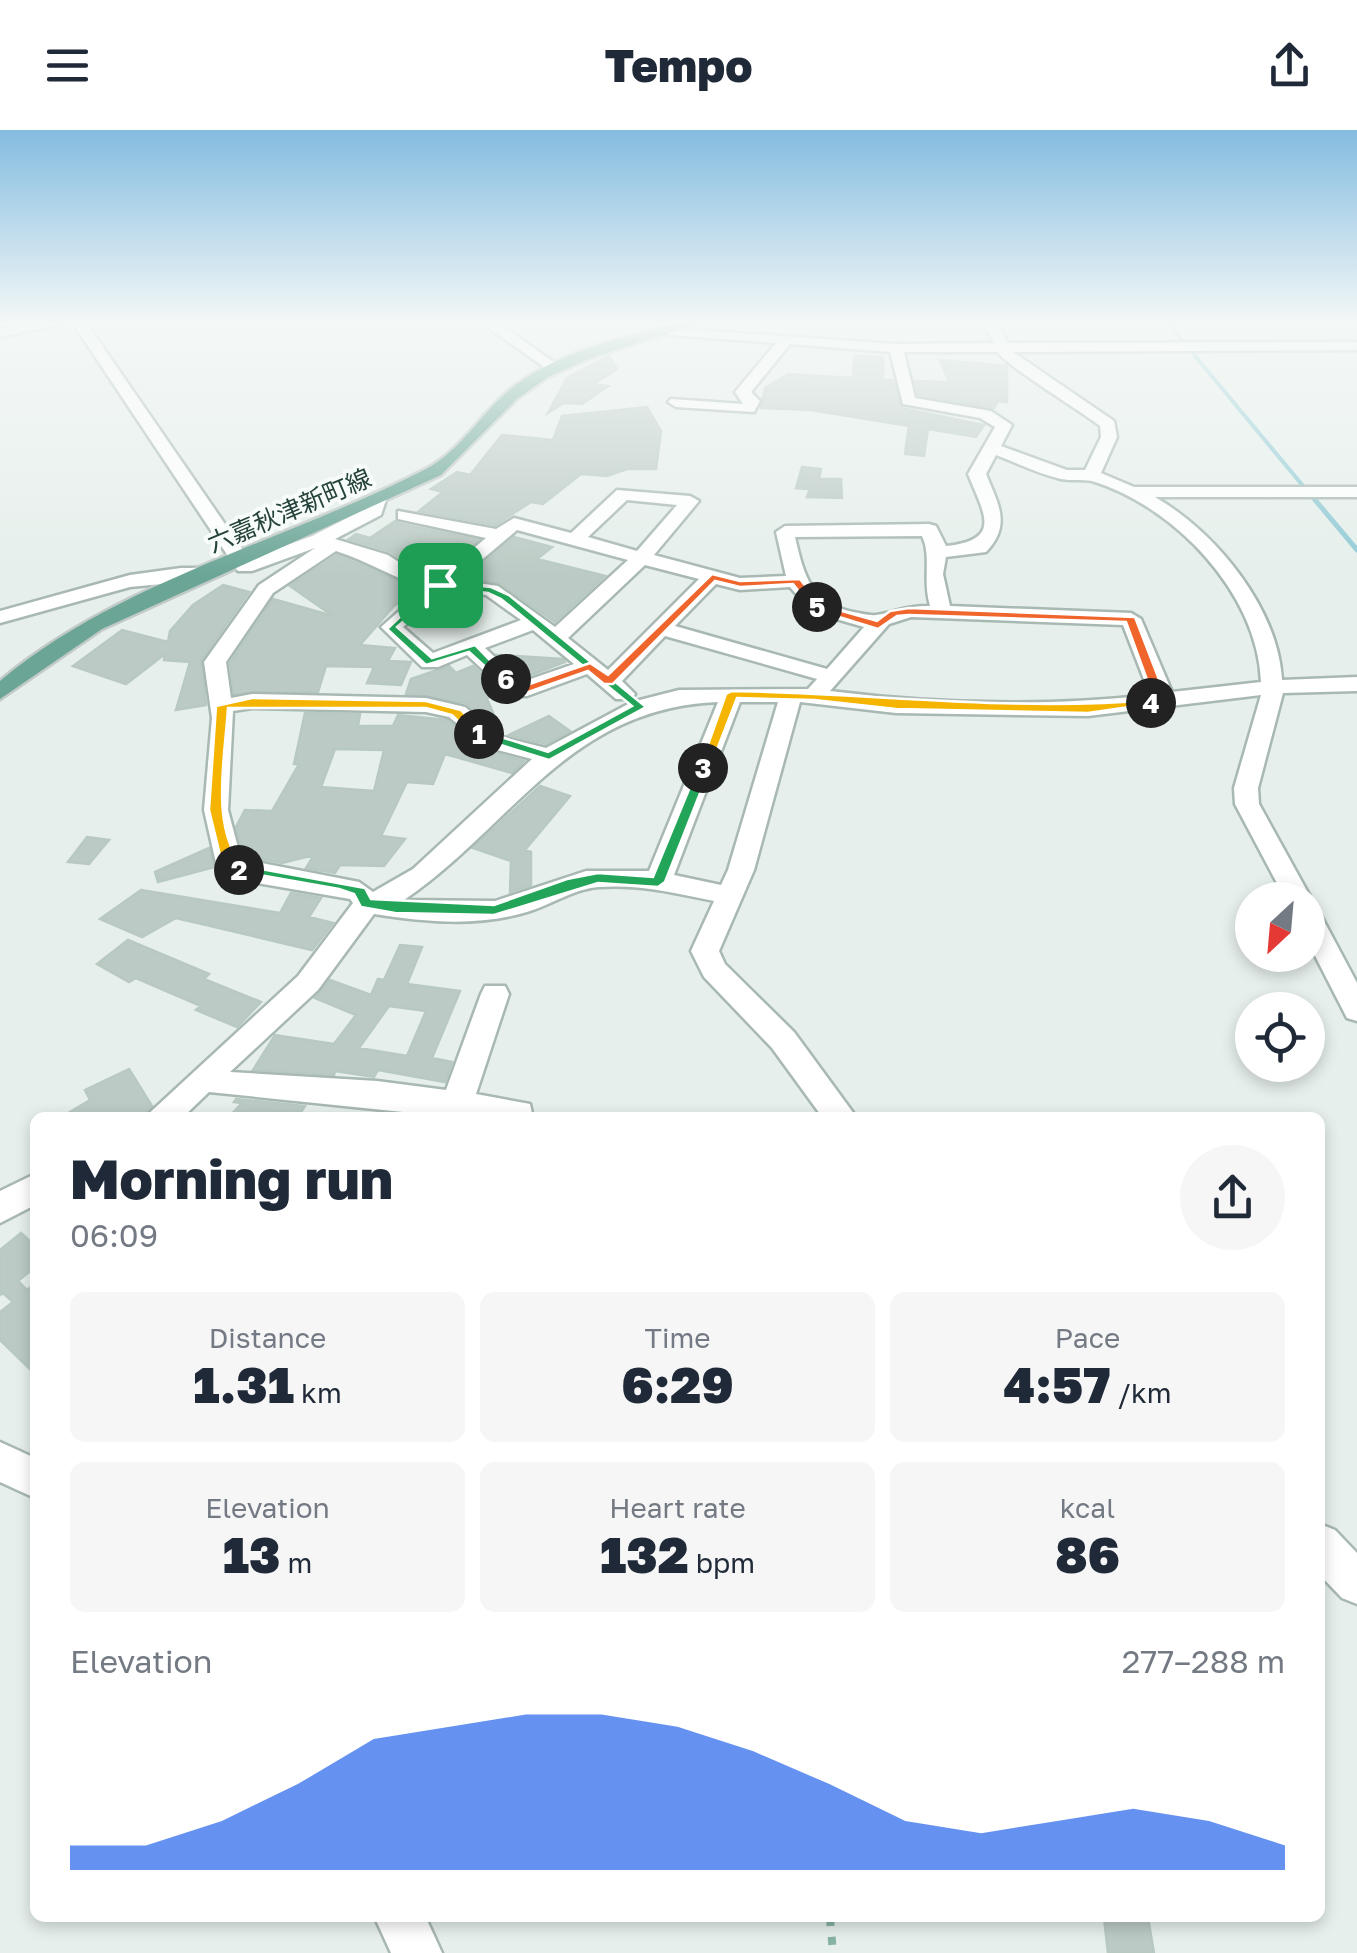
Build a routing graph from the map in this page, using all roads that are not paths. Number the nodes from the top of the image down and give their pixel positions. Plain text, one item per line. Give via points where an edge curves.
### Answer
1 (134, 406) edge
2 (505, 406) edge
3 (718, 406) edge
4 (749, 406) edge
5 (932, 406) edge
6 (1084, 406) edge
7 (992, 448) junction
8 (1091, 476) junction
9 (1132, 492) junction
10 (1357, 492) edge
11 (377, 500) junction
12 (404, 514) dead end
13 (500, 535) junction
14 (574, 540) junction
15 (325, 542) junction
16 (939, 552) junction
17 (641, 558) junction
18 (237, 560) junction
19 (203, 574) junction
20 (712, 577) junction
21 (796, 581) junction
22 (440, 585) junction
23 (942, 612) junction
24 (0, 617) edge
25 (535, 622) junction
26 (878, 626) junction
27 (662, 629) junction
28 (555, 638) junction
29 (471, 647) junction
30 (590, 666) junction
31 (833, 677) junction
32 (608, 682) junction
33 (1357, 684) edge
34 (1273, 687) junction
35 (0, 692) edge
36 (732, 694) junction
37 (802, 696) junction
38 (1168, 701) junction
39 (222, 706) junction
40 (640, 707) junction
41 (549, 756) junction
42 (658, 882) junction
43 (1289, 882) edge
44 (727, 895) junction
45 (366, 904) junction
46 (1325, 949) edge
47 (495, 994) dead end
48 (1357, 1010) edge
49 (206, 1078) junction
50 (447, 1108) edge
51 (167, 1112) edge
52 (505, 1112) edge
53 (837, 1112) edge
54 (30, 1191) edge
55 (0, 1208) edge
56 (0, 1462) edge
57 (30, 1476) edge
58 (402, 1922) edge
59 (417, 1953) edge

1 - 18 street
2 - 11 main road, 六嘉秋津新町線 via 460,455
3 - 4 street
5 - 7 street via 997,420 1004,426
6 - 8 street via 1108,424
7 - 8 street via 1065,475
7 - 16 street via 977,474 995,510 985,544
8 - 9 street
9 - 10 street
9 - 34 street via 1186,527 1240,592
11 - 15 street via 374,510
11 - 18 main road, 六嘉秋津新町線
12 - 13 street
13 - 14 street via 514,523
13 - 22 street
14 - 17 street
14 - 17 street via 623,494 690,501
15 - 18 street via 245,566
15 - 22 street
15 - 39 street via 266,588 222,650 215,662
16 - 21 street via 929,530 785,532
16 - 23 street via 933,580
17 - 20 street
17 - 28 street
18 - 19 main road, 六嘉秋津新町線
19 - 24 street via 145,580
19 - 35 main road, 六嘉秋津新町線 via 95,625
20 - 21 street via 740,584
20 - 27 street
21 - 26 street via 818,608
22 - 25 street via 491,590
22 - 29 street via 391,626 430,662
23 - 26 street via 894,613
23 - 38 street via 1131,619 1156,688
25 - 28 street
25 - 29 street
26 - 31 street
27 - 31 street
27 - 32 street
28 - 30 street
29 - 30 street via 520,691
30 - 32 street
31 - 37 street
32 - 40 street
33 - 34 street
34 - 38 street
34 - 43 street via 1247,804
36 - 37 street
36 - 40 street via 679,696
36 - 42 street
37 - 38 street via 896,706 1088,709
37 - 44 street via 742,870
39 - 41 street via 426,705 457,712 494,742
39 - 45 street via 216,810 229,863 240,871 340,885 360,891
40 - 41 street
41 - 45 street via 422,875 389,898
42 - 44 street
42 - 45 street via 598,878 494,910
44 - 53 street via 705,951 714,970 783,1040
45 - 49 street via 308,982
46 - 48 street
47 - 50 street
49 - 50 street
49 - 51 street
50 - 52 street
54 - 55 street
56 - 57 street
58 - 59 street

